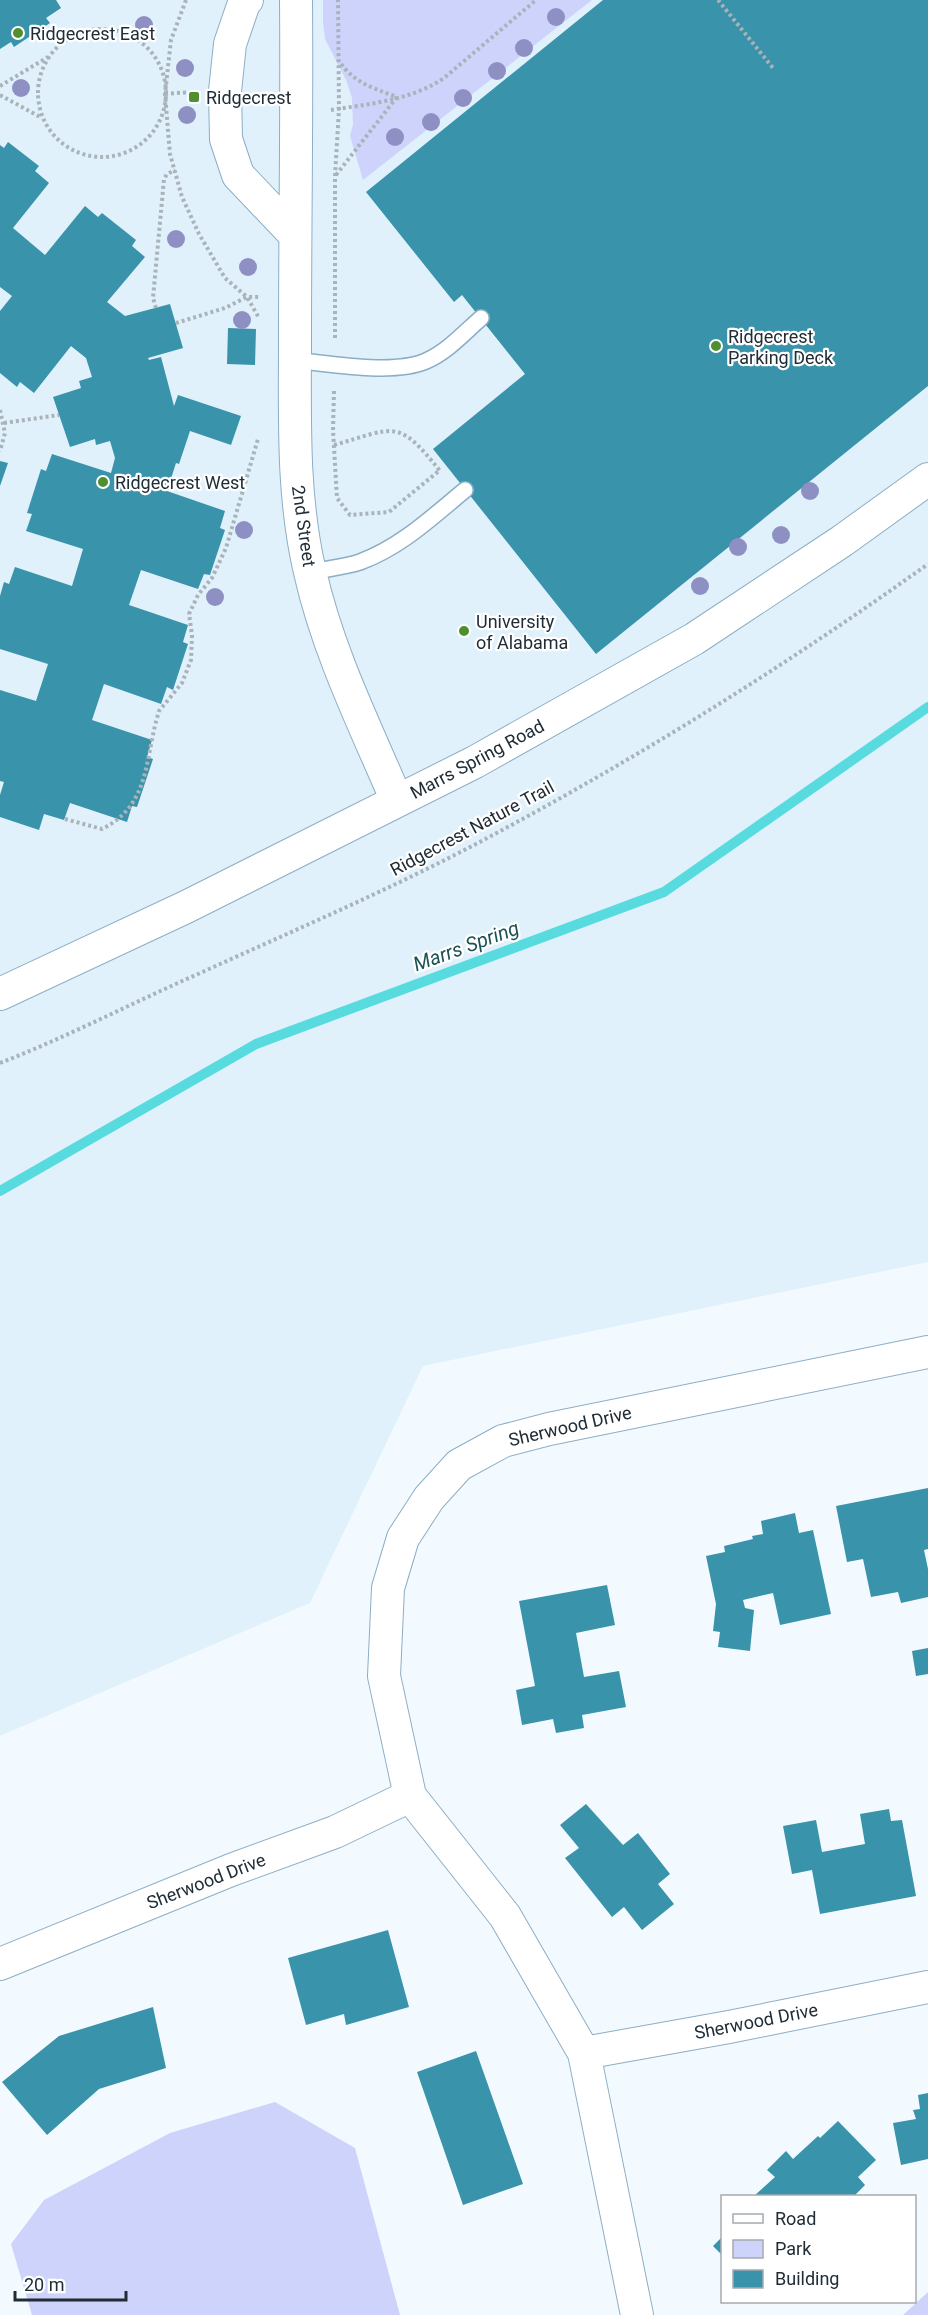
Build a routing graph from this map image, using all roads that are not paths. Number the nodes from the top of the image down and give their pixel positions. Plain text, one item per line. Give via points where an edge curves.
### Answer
1 (247, 0) edge
2 (296, 0) edge
3 (295, 235) junction
4 (481, 318) dead end
5 (296, 360) junction
6 (928, 479) edge
7 (465, 490) dead end
8 (310, 572) junction
9 (397, 801) junction
10 (0, 993) edge
11 (928, 1352) edge
12 (410, 1796) junction
13 (0, 1964) edge
14 (928, 1987) edge
15 (584, 2053) junction
16 (638, 2315) edge

1 - 3 street via 230,44 225,91 226,139 238,175
2 - 3 street, 2nd Street
3 - 5 street, 2nd Street
4 - 5 lane via 442,352 406,367
5 - 8 street, 2nd Street via 294,448
6 - 9 street, Marrs Spring Road via 694,639 475,762
7 - 8 lane via 387,550 359,562
8 - 9 street, 2nd Street via 331,646
9 - 10 street, Marrs Spring Road via 186,907
11 - 12 street, Sherwood Drive via 549,1429 503,1441 459,1465 429,1498 403,1538 388,1588 384,1676
12 - 13 street, Sherwood Drive via 335,1832
12 - 15 street, Sherwood Drive via 505,1916
14 - 15 street, Sherwood Drive
15 - 16 street, Sherwood Drive

